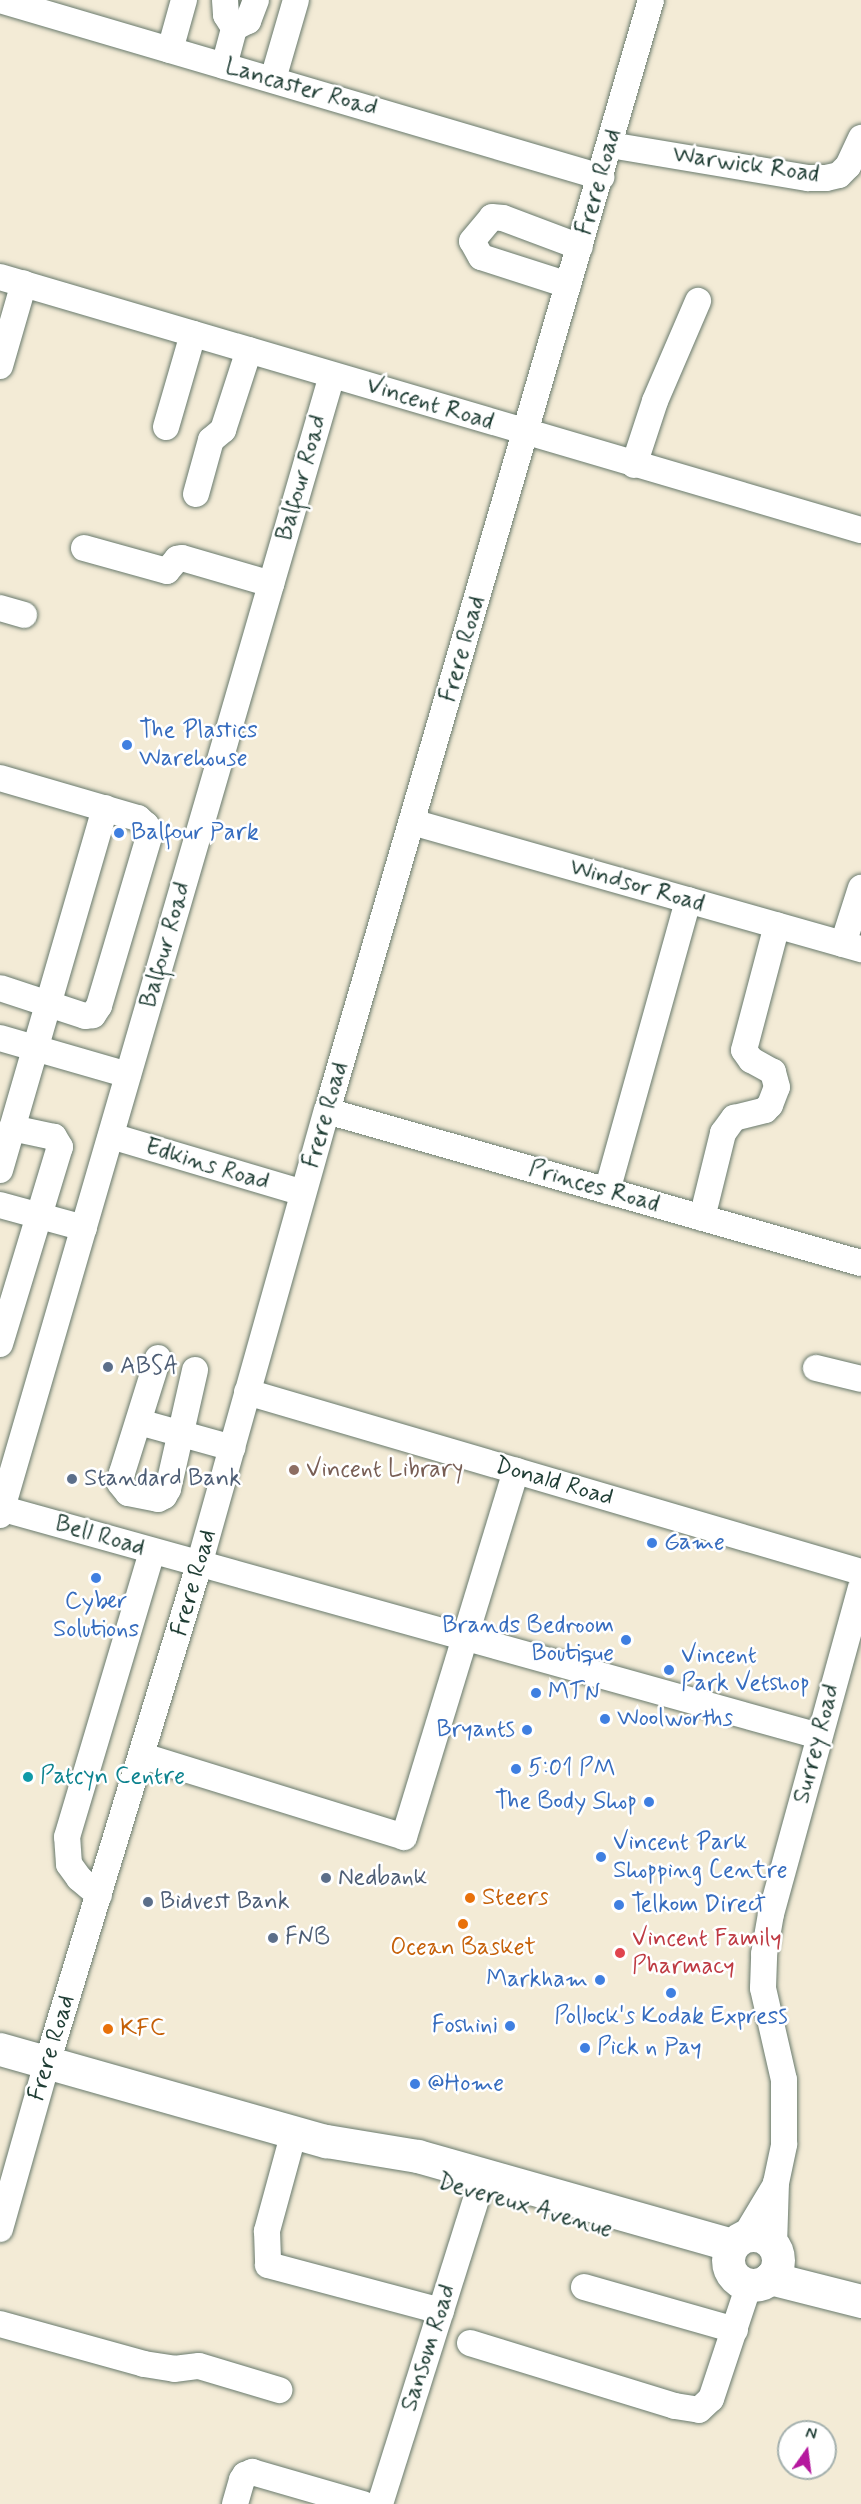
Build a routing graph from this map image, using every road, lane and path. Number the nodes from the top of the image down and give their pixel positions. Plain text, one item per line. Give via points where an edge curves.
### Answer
1 (0, 0) edge
2 (184, 0) edge
3 (225, 0) edge
4 (256, 0) edge
5 (296, 0) edge
6 (651, 0) edge
7 (234, 28) junction
8 (170, 50) junction
9 (224, 66) junction
10 (273, 79) junction
11 (861, 138) edge
12 (610, 145) junction
13 (601, 177) junction
14 (580, 247) junction
15 (12, 280) edge
16 (568, 285) junction
17 (698, 301) dead end
18 (193, 334) junction
19 (249, 350) junction
20 (0, 366) edge
21 (332, 375) junction
22 (166, 427) dead end
23 (525, 433) junction
24 (634, 465) junction
25 (196, 494) dead end
26 (861, 530) edge
27 (84, 548) dead end
28 (271, 584) junction
29 (0, 608) edge
30 (24, 615) dead end
31 (0, 778) edge
32 (105, 808) junction
33 (412, 822) junction
34 (861, 888) edge
35 (688, 900) junction
36 (777, 925) junction
37 (852, 947) edge
38 (0, 988) edge
39 (48, 1004) junction
40 (0, 1038) edge
41 (34, 1048) junction
42 (128, 1075) junction
43 (327, 1111) junction
44 (12, 1128) junction
45 (111, 1136) junction
46 (0, 1170) edge
47 (607, 1191) junction
48 (303, 1193) junction
49 (0, 1205) edge
50 (39, 1216) junction
51 (702, 1218) junction
52 (84, 1228) junction
53 (861, 1263) edge
54 (0, 1344) edge
55 (158, 1358) dead end
56 (816, 1368) dead end
57 (195, 1370) dead end
58 (861, 1379) edge
59 (248, 1392) junction
60 (139, 1422) junction
61 (180, 1434) junction
62 (232, 1448) junction
63 (516, 1471) junction
64 (1, 1511) edge
65 (152, 1551) junction
66 (200, 1565) junction
67 (861, 1572) edge
68 (861, 1588) edge
69 (819, 1736) junction
70 (143, 1756) junction
71 (99, 1895) junction
72 (0, 2049) edge
73 (47, 2063) junction
74 (294, 2132) junction
75 (326, 2141) junction
76 (478, 2193) junction
77 (0, 2229) edge
78 (754, 2259) junction
79 (861, 2285) edge
80 (584, 2287) dead end
81 (861, 2301) edge
82 (441, 2311) junction
83 (0, 2324) edge
84 (735, 2330) junction
85 (470, 2343) dead end
86 (279, 2390) dead end
87 (381, 2503) edge
88 (235, 2504) edge

1 - 8 street, Lancaster Road
2 - 8 street
3 - 7 street via 226,15
4 - 7 street via 248,21
5 - 10 street
6 - 12 street, Frere Road
7 - 9 street
8 - 9 street, Lancaster Road
9 - 10 street, Lancaster Road
10 - 13 street, Lancaster Road
11 - 12 street, Warwick Road via 848,166 839,175 826,178
12 - 13 street, Frere Road
13 - 14 street, Frere Road
14 - 16 street, Frere Road
14 - 16 street via 503,218 492,218 472,241 481,257
15 - 18 street, Vincent Road
15 - 20 street
16 - 23 street, Frere Road
17 - 24 street via 655,401
18 - 19 street, Vincent Road
18 - 22 street
19 - 21 street, Vincent Road
19 - 25 street via 223,430 211,440
21 - 23 street, Vincent Road
21 - 28 street, Balfour Road
23 - 24 street, Vincent Road
23 - 33 street, Frere Road
24 - 26 street, Vincent Road
27 - 28 street via 167,571 182,558
28 - 42 street, Balfour Road
29 - 30 street
31 - 32 street
32 - 39 street
32 - 39 street via 138,818 146,825 149,837 99,1006 93,1015 85,1016
33 - 35 street, Windsor Road
33 - 43 street, Frere Road
34 - 37 street
35 - 36 street, Windsor Road
35 - 47 street
36 - 37 street, Windsor Road
36 - 51 street via 744,1050 751,1060 772,1072 777,1087 765,1110 734,1118 723,1133
38 - 39 street
39 - 41 street
40 - 41 street
41 - 42 street
41 - 44 street
42 - 45 street, Balfour Road
43 - 47 street, Princes Road
43 - 48 street, Frere Road
44 - 46 street
44 - 50 street via 54,1137 59,1142
45 - 48 street, Edkins Road
45 - 52 street, Balfour Road
47 - 51 street, Princes Road
48 - 59 street, Frere Road
49 - 50 street
50 - 52 street
50 - 54 street
51 - 53 street, Princes Road
52 - 64 street, Balfour Road
55 - 60 street
56 - 58 street
57 - 61 street
59 - 62 street, Frere Road
59 - 63 street, Donald Road
60 - 61 street
60 - 61 street via 120,1483 128,1493 150,1498 164,1496
61 - 62 street
62 - 66 street, Frere Road
63 - 67 street, Donald Road
63 - 70 street via 404,1838
64 - 65 street, Bell Road
65 - 66 street, Bell Road
65 - 71 street via 68,1838 69,1864
66 - 69 street, Bell Road
66 - 70 street, Frere Road
68 - 69 street, Surrey Road
69 - 78 street, Surrey Road via 764,1954 763,1988 784,2080 784,2144
70 - 71 street, Frere Road
71 - 73 street, Frere Road
72 - 73 main road, Devereux Avenue
73 - 74 main road, Devereux Avenue
73 - 77 street, Frere Road
74 - 75 main road, Devereux Avenue
74 - 82 street via 267,2231 268,2265
75 - 76 main road, Devereux Avenue via 412,2174
75 - 78 main road, Devereux Avenue via 418,2156
76 - 78 main road, Devereux Avenue
76 - 82 street, Sansom Road
78 - 79 main road, Devereux Avenue
78 - 81 main road, Devereux Avenue
78 - 84 street, Surrey Road
80 - 84 street
82 - 87 street, Sansom Road
83 - 86 street via 144,2364 174,2369 199,2366
84 - 85 street, Surrey Road via 711,2399 699,2410
87 - 88 street via 252,2472 242,2480

